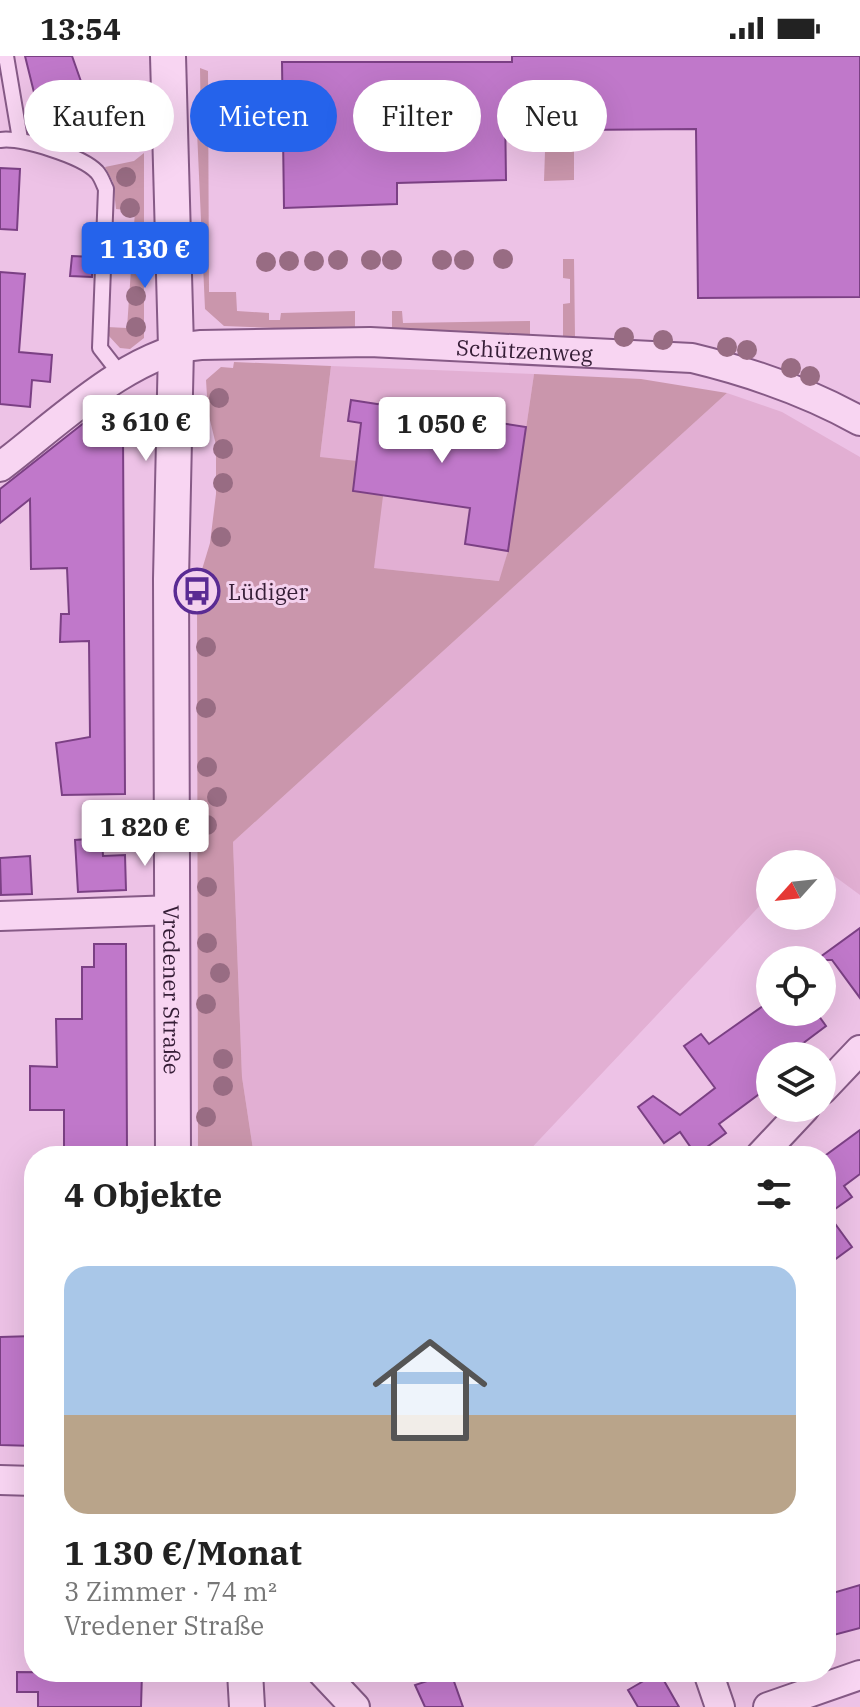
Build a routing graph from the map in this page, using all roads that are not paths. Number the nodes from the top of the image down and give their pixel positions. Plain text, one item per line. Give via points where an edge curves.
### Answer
1 (6, 56) edge
2 (168, 56) edge
3 (20, 139) junction
4 (0, 140) edge
5 (176, 347) junction
6 (121, 375) junction
7 (860, 421) edge
8 (0, 467) edge
9 (175, 910) junction
10 (0, 916) edge
11 (859, 1055) edge
12 (836, 1077) edge
13 (792, 1122) edge
14 (173, 1146) edge
15 (769, 1146) edge
16 (0, 1480) edge
17 (24, 1481) edge
18 (860, 1675) edge
19 (246, 1682) edge
20 (331, 1682) edge
21 (711, 1682) edge
22 (247, 1707) edge
23 (355, 1707) edge
24 (720, 1707) edge
25 (768, 1707) edge

1 - 3 lane
2 - 5 street, Vredener Straße
3 - 4 lane
3 - 6 lane via 97,172 106,189 100,348
5 - 6 street
5 - 7 street, Schützenweg via 370,342 692,358 741,370
5 - 9 street, Vredener Straße via 171,579
6 - 8 street
9 - 10 street
9 - 14 street, Vredener Straße
11 - 12 street
13 - 15 street
16 - 17 street
18 - 25 street
19 - 22 street
20 - 23 street
21 - 24 street

